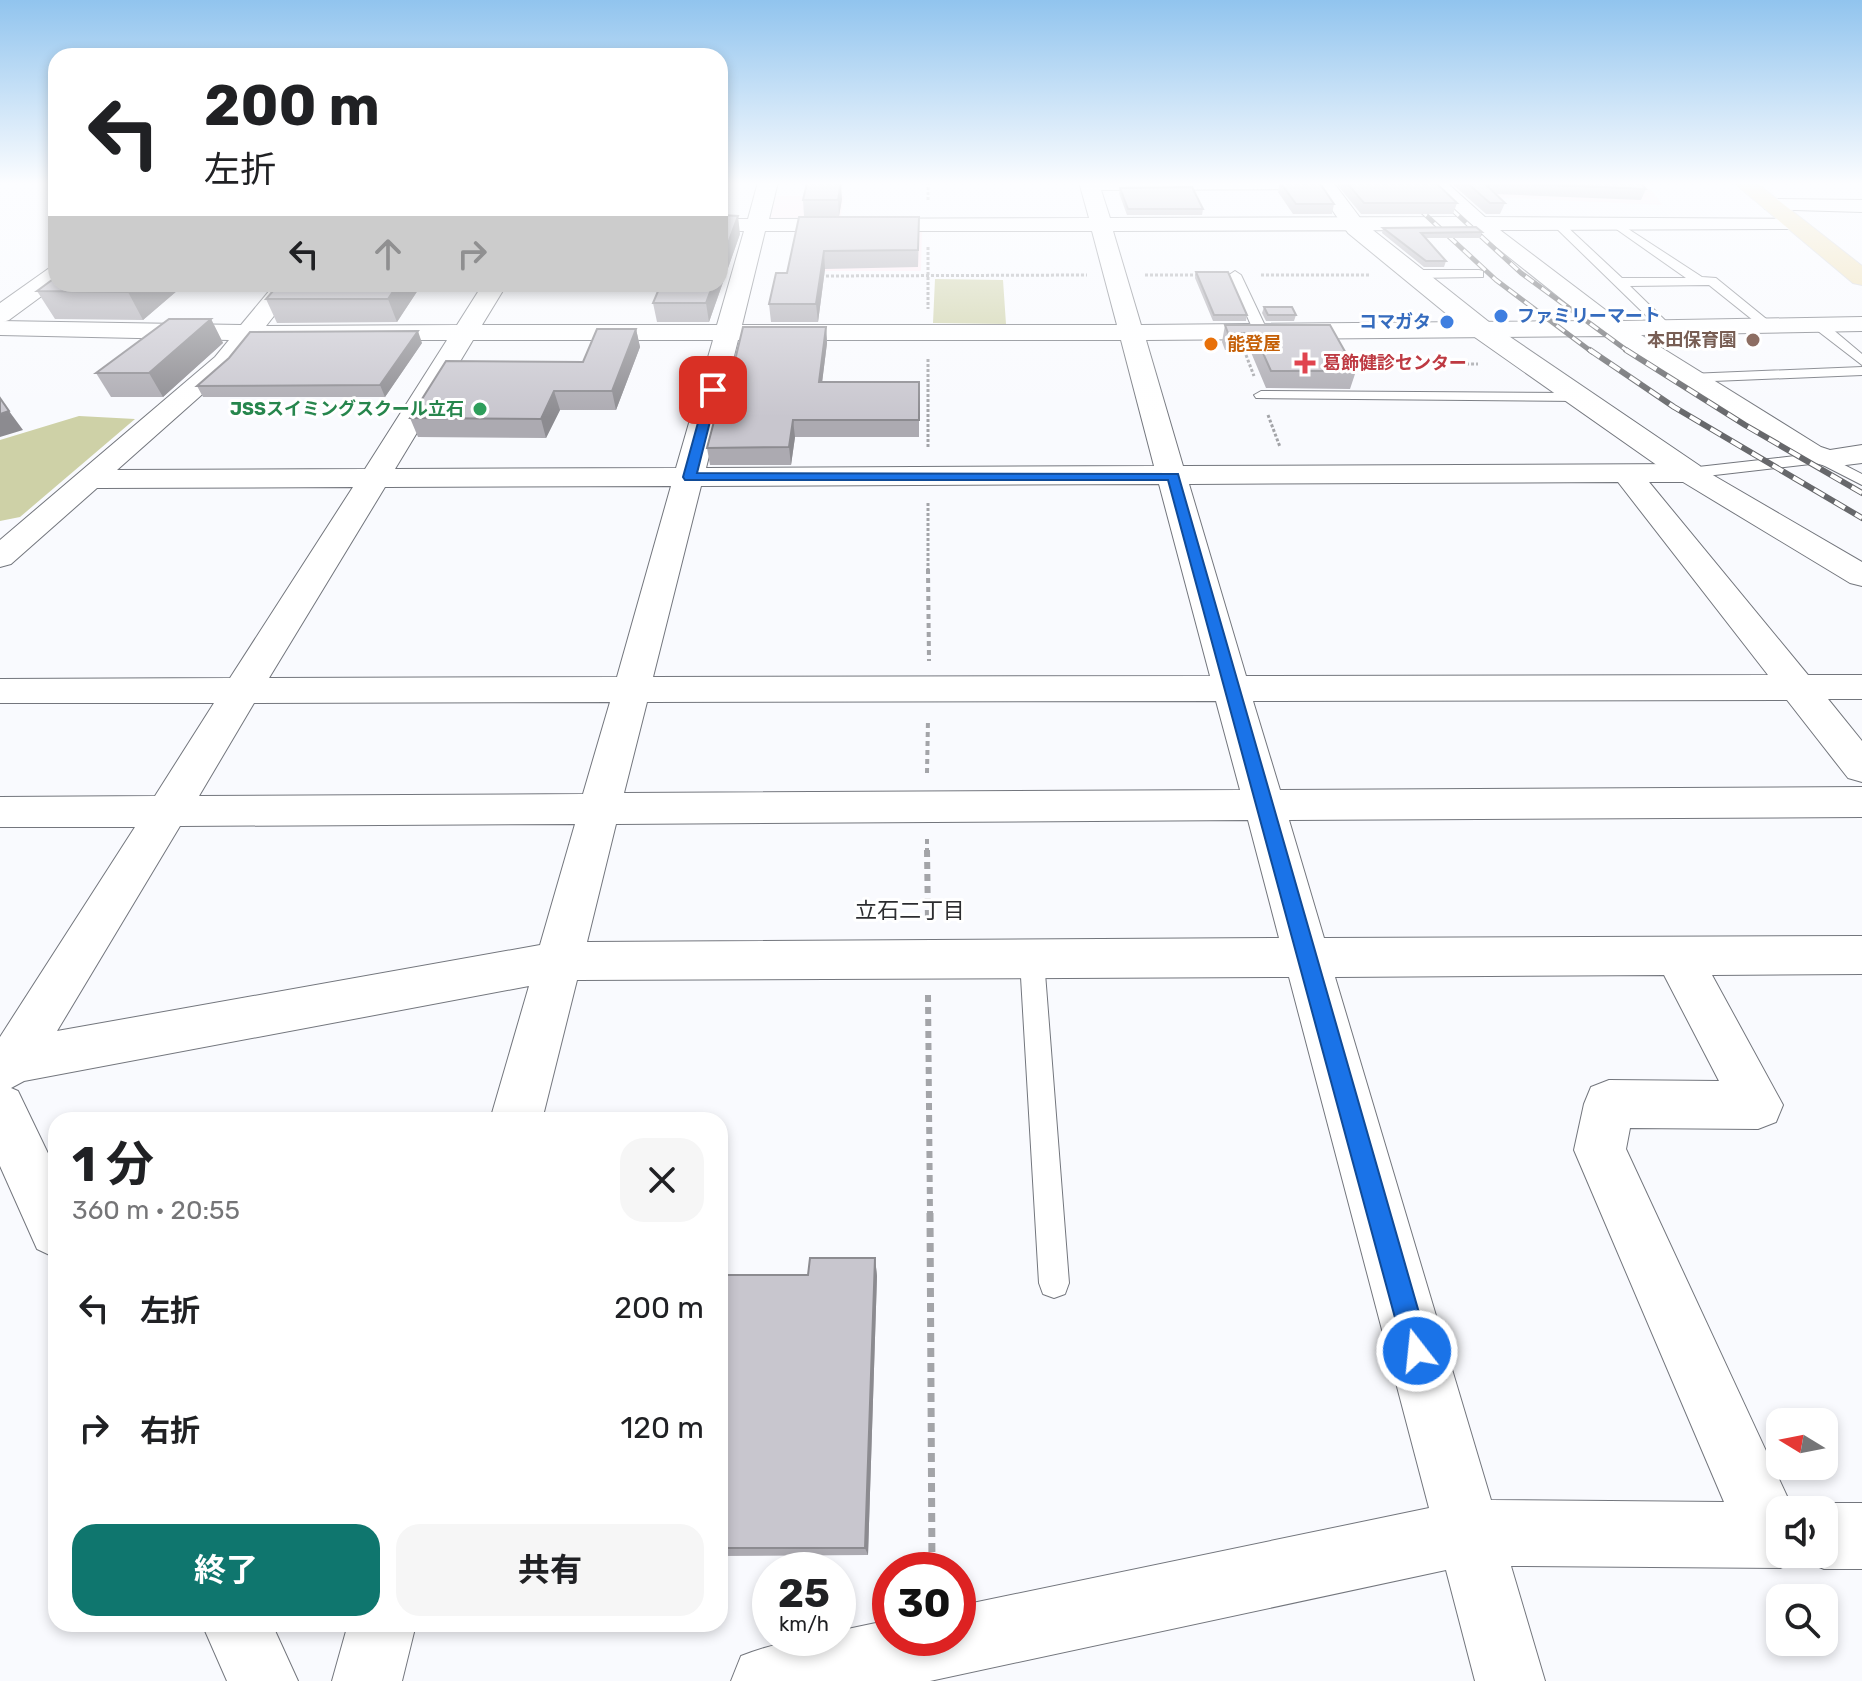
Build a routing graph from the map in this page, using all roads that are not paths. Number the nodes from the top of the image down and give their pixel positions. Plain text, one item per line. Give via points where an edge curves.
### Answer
1 (747, 260) edge
2 (1112, 260) edge
3 (1397, 260) edge
4 (1524, 260) edge
5 (1596, 260) edge
6 (1669, 260) edge
7 (1840, 260) edge
8 (1479, 274) dead end
9 (1235, 275) road end
10 (1414, 275) junction
11 (1862, 278) edge
12 (48, 280) edge
13 (1699, 281) junction
14 (1619, 282) junction
15 (281, 292) edge
16 (490, 292) edge
17 (0, 315) edge
18 (1862, 324) edge
19 (1819, 325) junction
20 (1769, 326) junction
21 (0, 328) edge
22 (1667, 328) junction
23 (1611, 329) junction
24 (1132, 332) junction
25 (1261, 332) junction
26 (1485, 332) junction
27 (248, 333) junction
28 (728, 333) junction
29 (463, 334) junction
30 (1862, 361) edge
31 (1862, 371) edge
32 (1689, 378) junction
33 (1261, 395) dead end
34 (1578, 397) junction
35 (1862, 454) edge
36 (1821, 458) junction
37 (1689, 473) junction
38 (1628, 475) junction
39 (374, 477) junction
40 (690, 477) junction
41 (1173, 477) junction
42 (91, 479) junction
43 (1862, 480) edge
44 (4, 547) edge
45 (1862, 576) edge
46 (1798, 687) junction
47 (1862, 687) edge
48 (1231, 689) junction
49 (0, 691) edge
50 (242, 691) junction
51 (632, 691) junction
52 (1862, 768) edge
53 (1862, 802) edge
54 (1266, 807) junction
55 (599, 809) junction
56 (0, 812) edge
57 (167, 812) junction
58 (1677, 955) junction
59 (1862, 955) edge
60 (1305, 956) junction
61 (1032, 960) junction
62 (559, 961) junction
63 (4, 1080) edge
64 (518, 1112) edge
65 (48, 1207) edge
66 (1054, 1283) dead end
67 (1772, 1496) edge
68 (1468, 1533) junction
69 (1766, 1536) edge
70 (1838, 1536) edge
71 (1862, 1536) edge
72 (240, 1632) edge
73 (380, 1632) edge
74 (263, 1681) edge
75 (367, 1681) edge
76 (766, 1681) edge
77 (1510, 1681) edge

1 - 28 street
2 - 24 street
3 - 10 street
4 - 23 street
5 - 14 lane
6 - 13 lane
7 - 11 main road
8 - 10 lane
9 - 25 lane
10 - 26 street
12 - 17 street
13 - 14 lane
13 - 20 lane via 1712,281
14 - 22 lane
15 - 27 street
16 - 29 street
18 - 19 street
19 - 20 street
19 - 30 lane
20 - 22 street
21 - 27 street
22 - 23 street
23 - 26 street
23 - 32 street
24 - 25 street
24 - 28 street
24 - 41 street
25 - 26 street
26 - 34 street
27 - 29 street
27 - 42 street via 224,362
28 - 29 street
28 - 40 street
29 - 39 street
31 - 32 lane
32 - 36 street
33 - 34 lane
34 - 37 street
35 - 36 street
36 - 37 lane
36 - 43 lane
37 - 38 street
37 - 45 street
38 - 41 street
38 - 46 street
39 - 40 street
39 - 42 street
39 - 50 street
40 - 41 street
40 - 51 street
41 - 48 street
42 - 44 street
46 - 47 street
46 - 48 street
46 - 52 street
48 - 51 street
48 - 54 street
49 - 50 street
50 - 51 street
50 - 57 street
51 - 55 street
53 - 54 street
54 - 55 street
54 - 60 street
55 - 57 street
55 - 62 street
56 - 57 street
57 - 63 street
58 - 59 street
58 - 60 street
58 - 67 street via 1758,1105 1609,1104 1600,1150
60 - 61 street
60 - 68 street
61 - 62 street
61 - 66 lane
62 - 63 street
62 - 64 street
63 - 65 street
68 - 69 street
68 - 76 street
68 - 77 street
70 - 71 street
72 - 74 street
73 - 75 street

